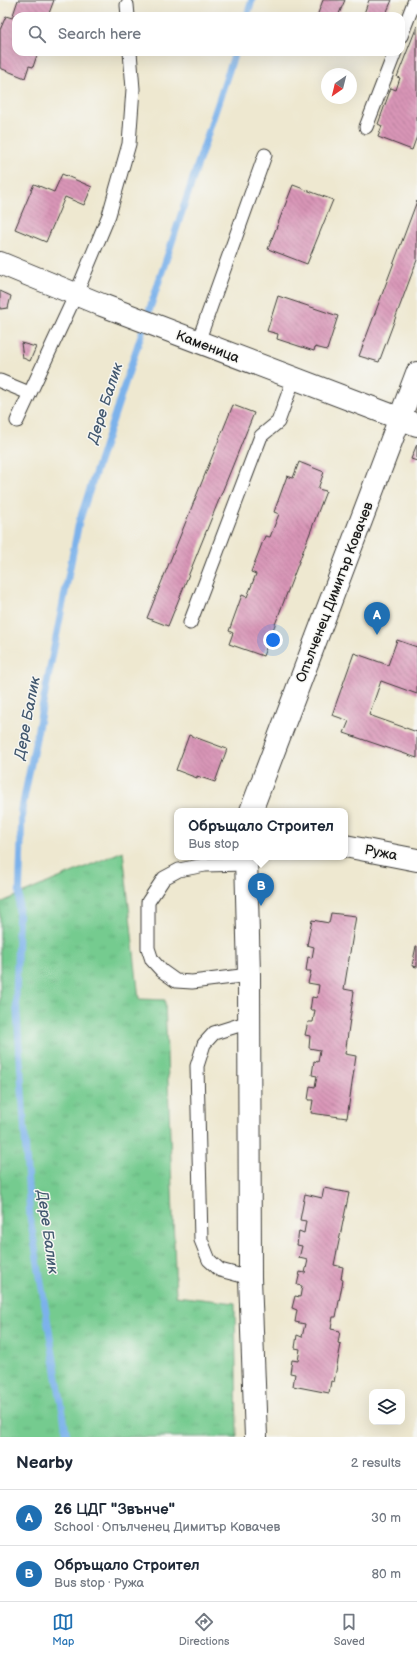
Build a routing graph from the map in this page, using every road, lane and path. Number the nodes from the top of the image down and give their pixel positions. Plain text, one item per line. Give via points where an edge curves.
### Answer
1 (415, 0) edge
2 (405, 26) edge
3 (130, 56) edge
4 (393, 56) edge
5 (366, 127) dead end
6 (265, 155) dead end
7 (0, 263) edge
8 (76, 294) junction
9 (192, 340) junction
10 (417, 373) edge
11 (294, 378) junction
12 (0, 381) edge
13 (29, 393) junction
14 (16, 421) dead end
15 (409, 422) edge
16 (190, 623) dead end
17 (252, 808) edge
18 (348, 847) edge
19 (246, 860) edge
20 (417, 860) edge
21 (249, 975) junction
22 (249, 1022) junction
23 (250, 1278) junction
24 (256, 1437) edge

1 - 2 lane
3 - 8 lane via 133,90 129,144 109,215
4 - 5 lane
6 - 9 lane
7 - 8 street, Каменица
8 - 9 street, Каменица
8 - 13 lane
9 - 11 street, Каменица
10 - 15 street, Опълченец Димитър Ковачев
11 - 15 street, Каменица
11 - 16 lane via 278,422 260,436
12 - 13 lane
13 - 14 lane
15 - 17 street, Опълченец Димитър Ковачев
18 - 20 street, Ружа
19 - 21 street
19 - 21 lane via 179,870 164,878 148,902 148,948 152,960 176,981 192,982
21 - 22 street
22 - 23 street
22 - 23 lane via 214,1033 204,1044 197,1066 200,1240 209,1260 220,1270
23 - 24 street

